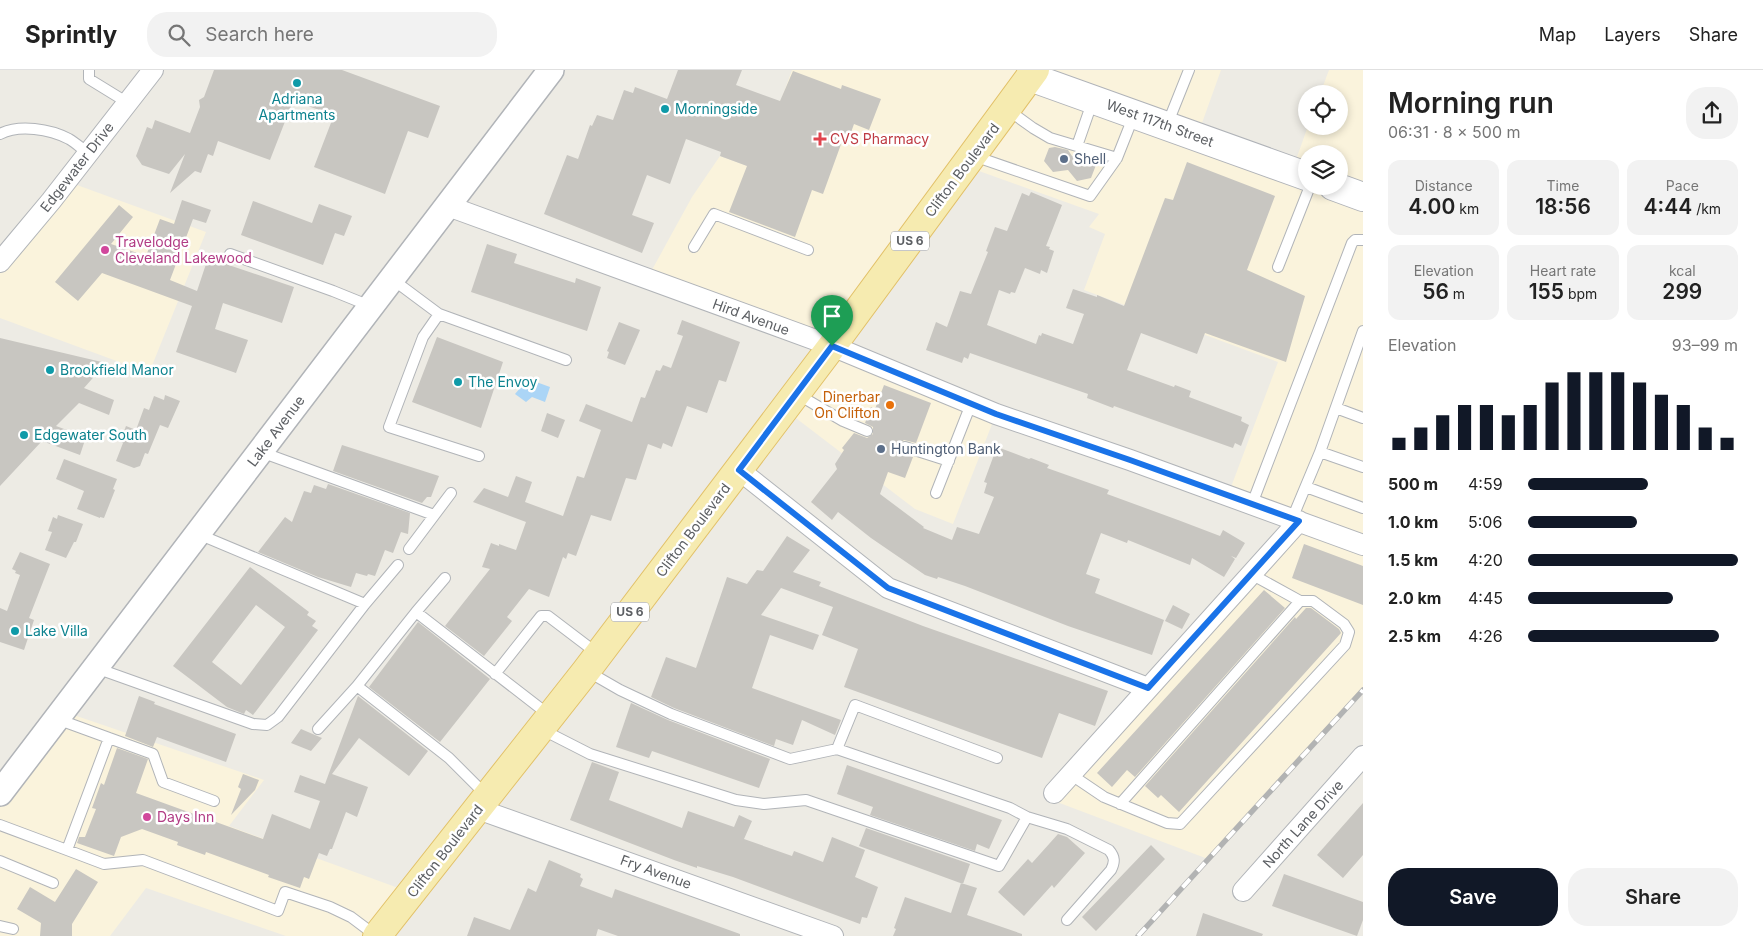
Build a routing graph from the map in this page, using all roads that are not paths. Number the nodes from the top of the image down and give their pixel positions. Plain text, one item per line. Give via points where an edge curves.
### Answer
1 (89, 70) edge
2 (153, 70) edge
3 (551, 70) edge
4 (1189, 70) edge
5 (1026, 72) edge
6 (1093, 99) junction
7 (128, 102) junction
8 (1007, 109) junction
9 (1134, 114) junction
10 (1166, 126) junction
11 (0, 134) edge
12 (1077, 146) junction
13 (88, 153) junction
14 (973, 156) junction
15 (1118, 158) junction
16 (1298, 173) edge
17 (1348, 191) edge
18 (1306, 195) edge
19 (1363, 197) edge
20 (448, 206) junction
21 (1363, 240) edge
22 (694, 247) dead end
23 (808, 250) dead end
24 (230, 254) dead end
25 (0, 262) edge
26 (1278, 267) dead end
27 (392, 279) junction
28 (371, 307) junction
29 (439, 314) junction
30 (1363, 331) edge
31 (832, 346) junction
32 (566, 360) dead end
33 (796, 394) junction
34 (971, 404) junction
35 (1336, 408) junction
36 (1363, 418) edge
37 (867, 431) dead end
38 (905, 447) dead end
39 (260, 451) junction
40 (1320, 452) junction
41 (479, 456) dead end
42 (949, 461) junction
43 (1363, 467) edge
44 (739, 470) junction
45 (1306, 487) junction
46 (451, 493) dead end
47 (936, 493) dead end
48 (1252, 504) junction
49 (1363, 508) edge
50 (434, 515) junction
51 (1296, 520) junction
52 (197, 534) junction
53 (1363, 543) edge
54 (409, 549) dead end
55 (398, 565) dead end
56 (1251, 574) junction
57 (445, 578) dead end
58 (1300, 601) junction
59 (365, 604) junction
60 (416, 612) junction
61 (592, 662) junction
62 (95, 668) junction
63 (495, 674) junction
64 (357, 686) junction
65 (1148, 688) junction
66 (56, 719) junction
67 (545, 722) junction
68 (318, 730) dead end
69 (109, 738) junction
70 (837, 749) junction
71 (1363, 756) edge
72 (997, 758) dead end
73 (1070, 774) junction
74 (1054, 792) dead end
75 (0, 793) edge
76 (214, 801) dead end
77 (483, 803) junction
78 (1120, 804) junction
79 (1027, 818) junction
80 (0, 825) edge
81 (67, 850) junction
82 (0, 861) edge
83 (53, 883) dead end
84 (1243, 891) dead end
85 (1067, 920) dead end
86 (0, 926) edge
87 (13, 929) dead end
88 (377, 936) edge
89 (833, 936) edge

1 - 7 lane via 89,79
2 - 7 street, Edgewater Drive
3 - 20 street, Lake Avenue
4 - 10 lane
5 - 6 main road, West 117th Street
5 - 8 main road, Clifton Boulevard / US 6
6 - 9 main road, West 117th Street
6 - 12 lane
7 - 13 street, Edgewater Drive
8 - 12 lane via 1046,135
8 - 14 main road, Clifton Boulevard / US 6
9 - 10 main road, West 117th Street
9 - 15 lane
10 - 16 main road, West 117th Street
11 - 13 lane via 9,129 30,128 68,139
12 - 15 lane
13 - 25 street, Edgewater Drive
14 - 15 lane via 1090,196
14 - 31 main road, Clifton Boulevard / US 6
17 - 19 main road
18 - 26 lane
20 - 27 street, Lake Avenue
20 - 31 street, Hird Avenue
21 - 48 lane via 1352,243
22 - 23 lane via 714,214
24 - 28 lane
27 - 28 street, Lake Avenue
27 - 29 lane
28 - 39 street, Lake Avenue
29 - 32 lane
29 - 41 lane via 423,337 389,427
30 - 35 lane
31 - 33 main road, Clifton Boulevard / US 6
31 - 34 street, Hird Avenue
33 - 37 lane
33 - 44 main road, Clifton Boulevard / US 6
34 - 42 lane
34 - 48 street, Hird Avenue
35 - 36 lane
35 - 40 lane
38 - 42 lane
39 - 50 lane
39 - 52 street, Lake Avenue
40 - 43 lane
40 - 45 lane
42 - 47 lane
44 - 61 main road, Clifton Boulevard / US 6
44 - 65 street via 888,588
45 - 49 lane
45 - 51 lane
46 - 50 lane
48 - 51 street, Hird Avenue
50 - 54 lane
51 - 53 street, Hird Avenue
51 - 56 street
52 - 59 lane
52 - 62 street, Lake Avenue
55 - 59 lane
56 - 58 lane
56 - 65 street
57 - 60 lane
58 - 78 lane
58 - 78 lane via 1313,601 1344,624 1349,632 1345,645 1180,824 1167,823
59 - 62 lane via 278,717 267,725 253,724
60 - 63 lane
60 - 64 lane
61 - 63 lane via 544,615
61 - 67 main road, Clifton Boulevard / US 6
61 - 70 lane via 620,690 671,714 790,758
62 - 66 street, Lake Avenue
63 - 67 lane
64 - 68 lane
64 - 77 lane via 450,758
65 - 73 street
66 - 69 lane
66 - 75 street, Lake Avenue
67 - 77 main road, Clifton Boulevard / US 6
67 - 79 lane via 590,754 736,800 764,804 806,800 999,866
69 - 76 lane via 153,754 163,782
69 - 81 lane
70 - 72 lane via 855,705
70 - 79 lane via 1010,808
71 - 84 street, North Lane Drive
73 - 74 street
73 - 78 lane
77 - 88 main road, Clifton Boulevard / US 6
77 - 89 street, Fry Avenue
79 - 85 lane via 1067,829 1113,855 1111,870
80 - 81 lane
81 - 88 lane via 104,864 143,860 278,911 285,892 351,917
82 - 83 lane
86 - 87 lane

